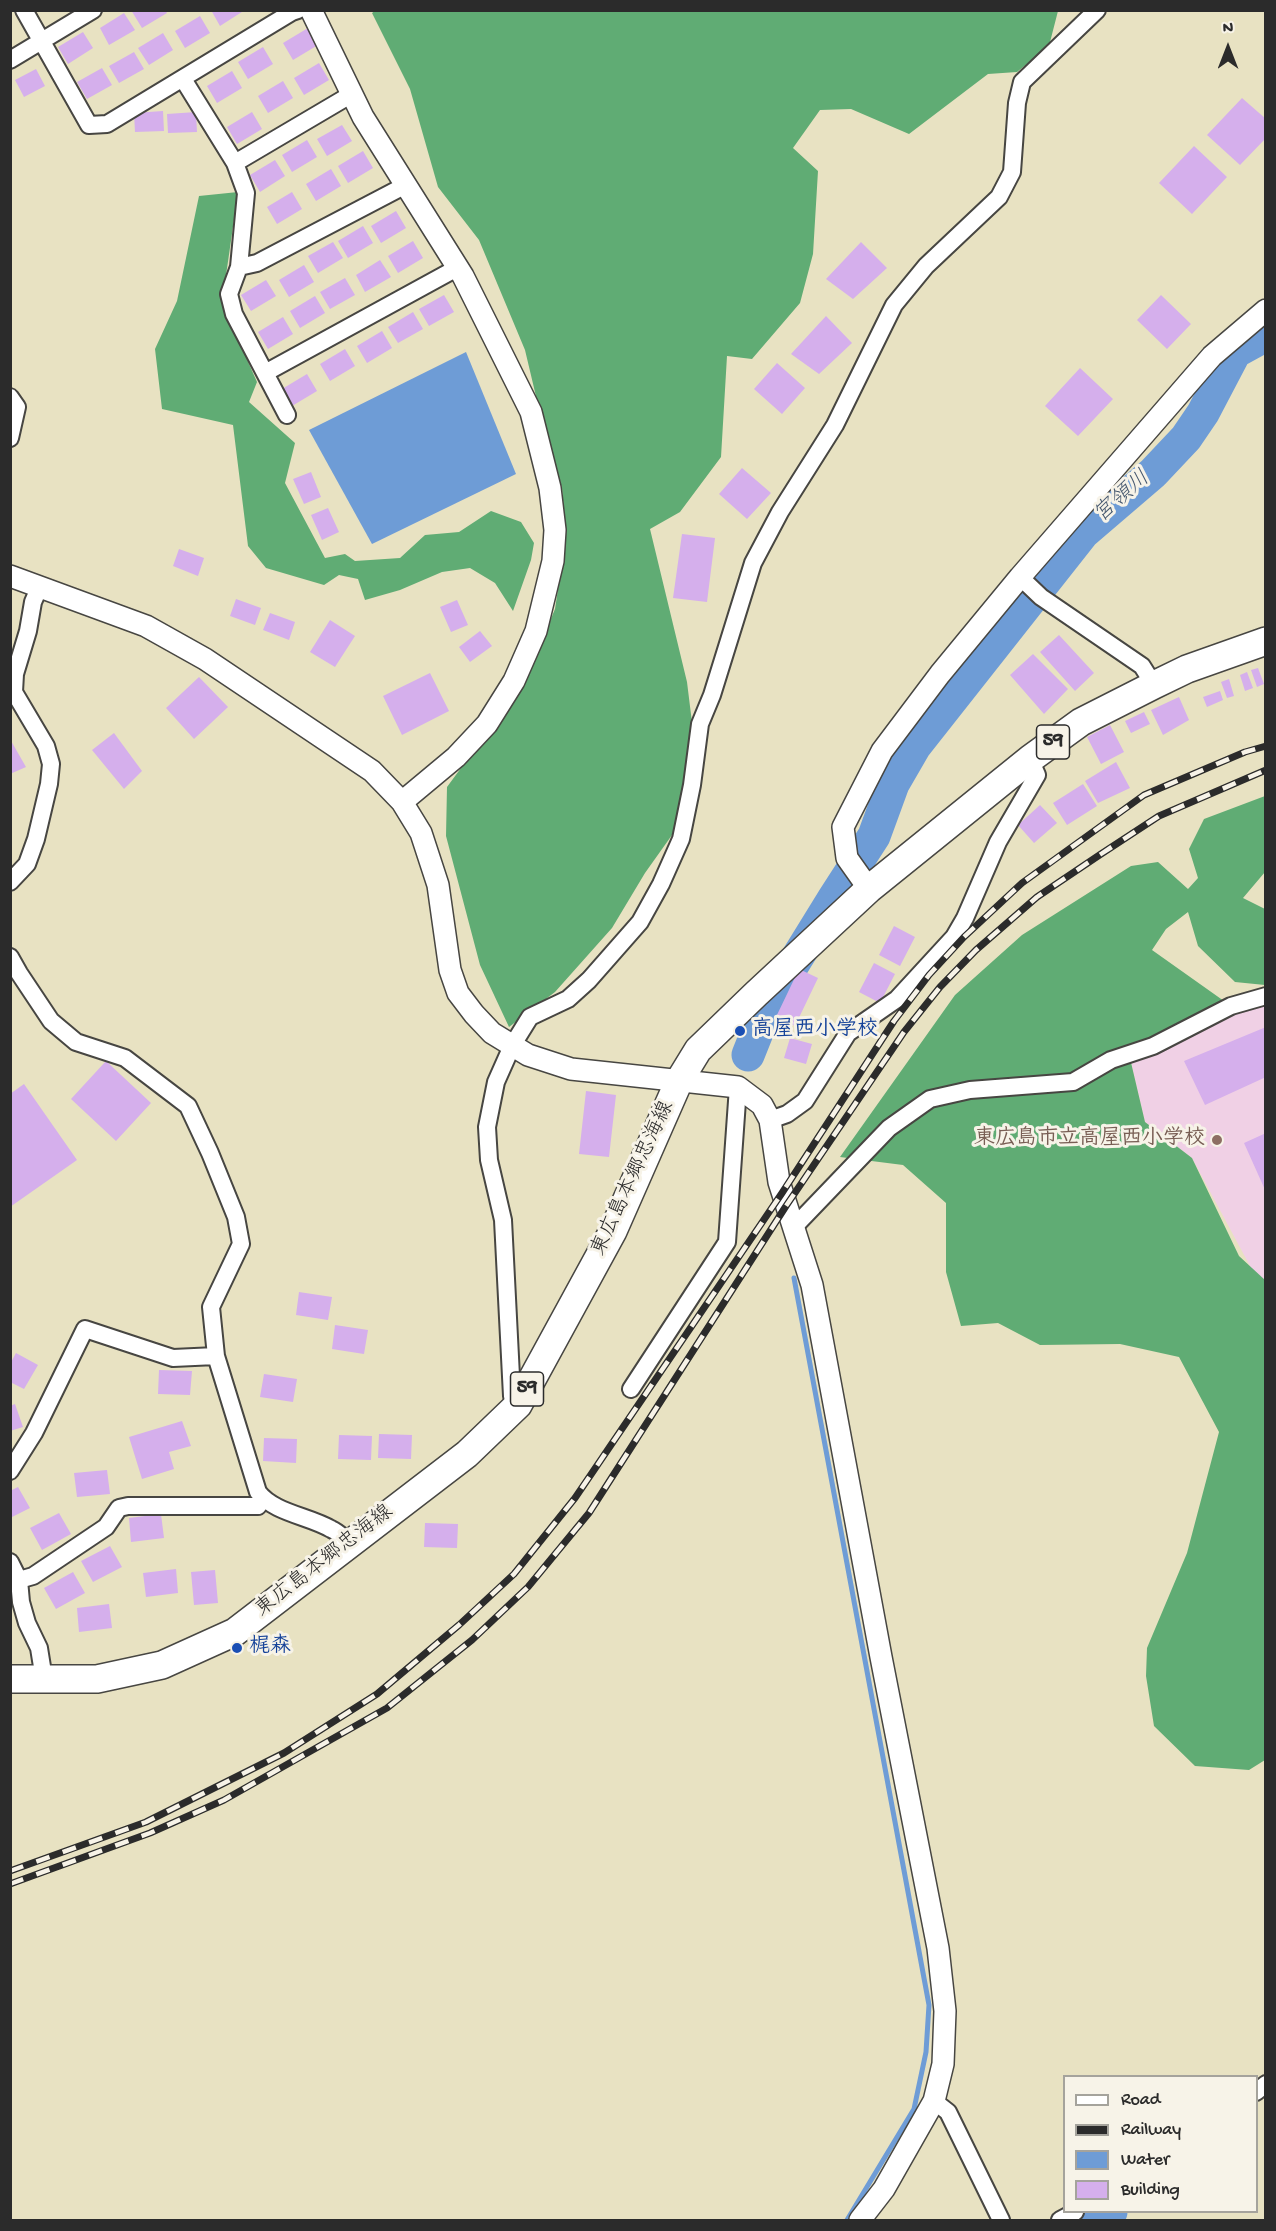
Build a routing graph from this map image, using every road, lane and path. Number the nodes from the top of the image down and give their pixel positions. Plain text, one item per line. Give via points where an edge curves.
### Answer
1 (24, 10) edge
2 (93, 10) edge
3 (298, 10) edge
4 (311, 10) edge
5 (1097, 10) edge
6 (40, 42) junction
7 (10, 60) edge
8 (183, 79) junction
9 (352, 94) junction
10 (236, 163) junction
11 (406, 185) junction
12 (239, 267) junction
13 (457, 268) junction
14 (1266, 310) edge
15 (265, 373) junction
16 (10, 397) edge
17 (287, 415) dead end
18 (10, 438) edge
19 (10, 576) edge
20 (40, 586) junction
21 (1030, 587) junction
22 (1266, 641) edge
23 (1154, 685) junction
24 (1029, 759) junction
25 (402, 802) junction
26 (10, 882) edge
27 (869, 889) junction
28 (10, 957) edge
29 (1266, 996) edge
30 (512, 1046) junction
31 (679, 1081) junction
32 (738, 1087) junction
33 (770, 1120) junction
34 (794, 1227) junction
35 (216, 1356) junction
36 (631, 1389) dead end
37 (518, 1405) junction
38 (10, 1471) edge
39 (263, 1499) junction
40 (350, 1543) junction
41 (10, 1562) edge
42 (19, 1580) junction
43 (10, 1679) edge
44 (44, 1679) junction
45 (934, 2101) junction
46 (860, 2220) edge
47 (1001, 2220) edge

1 - 6 street
2 - 6 street
3 - 8 street
4 - 9 street
5 - 30 street via 1022,82 1012,172 999,196 926,266 894,305 835,425 753,563 700,724 681,839 640,922 568,999 530,1017
6 - 7 street
6 - 8 street via 89,125 107,124
8 - 10 street
9 - 10 street
9 - 11 street
10 - 12 street via 246,194
11 - 12 street via 257,263
11 - 13 street
12 - 15 street via 229,294 234,314
13 - 15 street
13 - 25 street via 531,412 550,488 555,530 553,561 536,631 514,681 487,724 456,758
14 - 21 street via 1212,356
15 - 17 street
16 - 18 street via 17,406
19 - 20 street
20 - 25 street via 146,626 205,659 372,771
20 - 26 street via 15,674 14,692 46,746 51,764 49,784 27,864
21 - 23 street via 1142,666
21 - 27 street via 940,674 882,751 843,826 847,858
22 - 23 main road, 東広島本郷忠海線 / 59
23 - 24 main road, 東広島本郷忠海線 / 59 via 1081,722
24 - 27 main road, 東広島本郷忠海線 / 59
24 - 33 street via 1037,775 998,842 954,937 897,999 848,1033 805,1101
25 - 30 street via 421,833 438,885 450,970 458,993 492,1033
27 - 31 main road, 東広島本郷忠海線 / 59 via 698,1050
28 - 35 street via 51,1022 75,1042 125,1058 188,1106 236,1217 241,1244 211,1307
29 - 34 street via 1231,1006 1153,1046 1111,1060 1073,1082 970,1090 930,1099 889,1128
30 - 31 street via 571,1069
30 - 37 street via 496,1082 487,1127 489,1160 503,1220 512,1396
31 - 32 street
31 - 37 main road, 東広島本郷忠海線 / 59 via 613,1231
32 - 33 street via 762,1105
32 - 36 street via 727,1242
33 - 34 street via 779,1182
34 - 45 street via 812,1286 938,1948 945,2012 943,2064
35 - 38 street via 173,1358 86,1329 34,1433
35 - 39 street
37 - 40 main road, 東広島本郷忠海線 / 59 via 467,1454
39 - 40 street via 331,1529
39 - 42 street via 258,1506 119,1508 106,1527 33,1576
40 - 44 main road, 東広島本郷忠海線 / 59 via 235,1632 162,1665 97,1679
41 - 42 street
42 - 44 street via 21,1602 39,1648
43 - 44 main road, 東広島本郷忠海線 / 59
45 - 46 street via 884,2189
45 - 47 street via 948,2112

